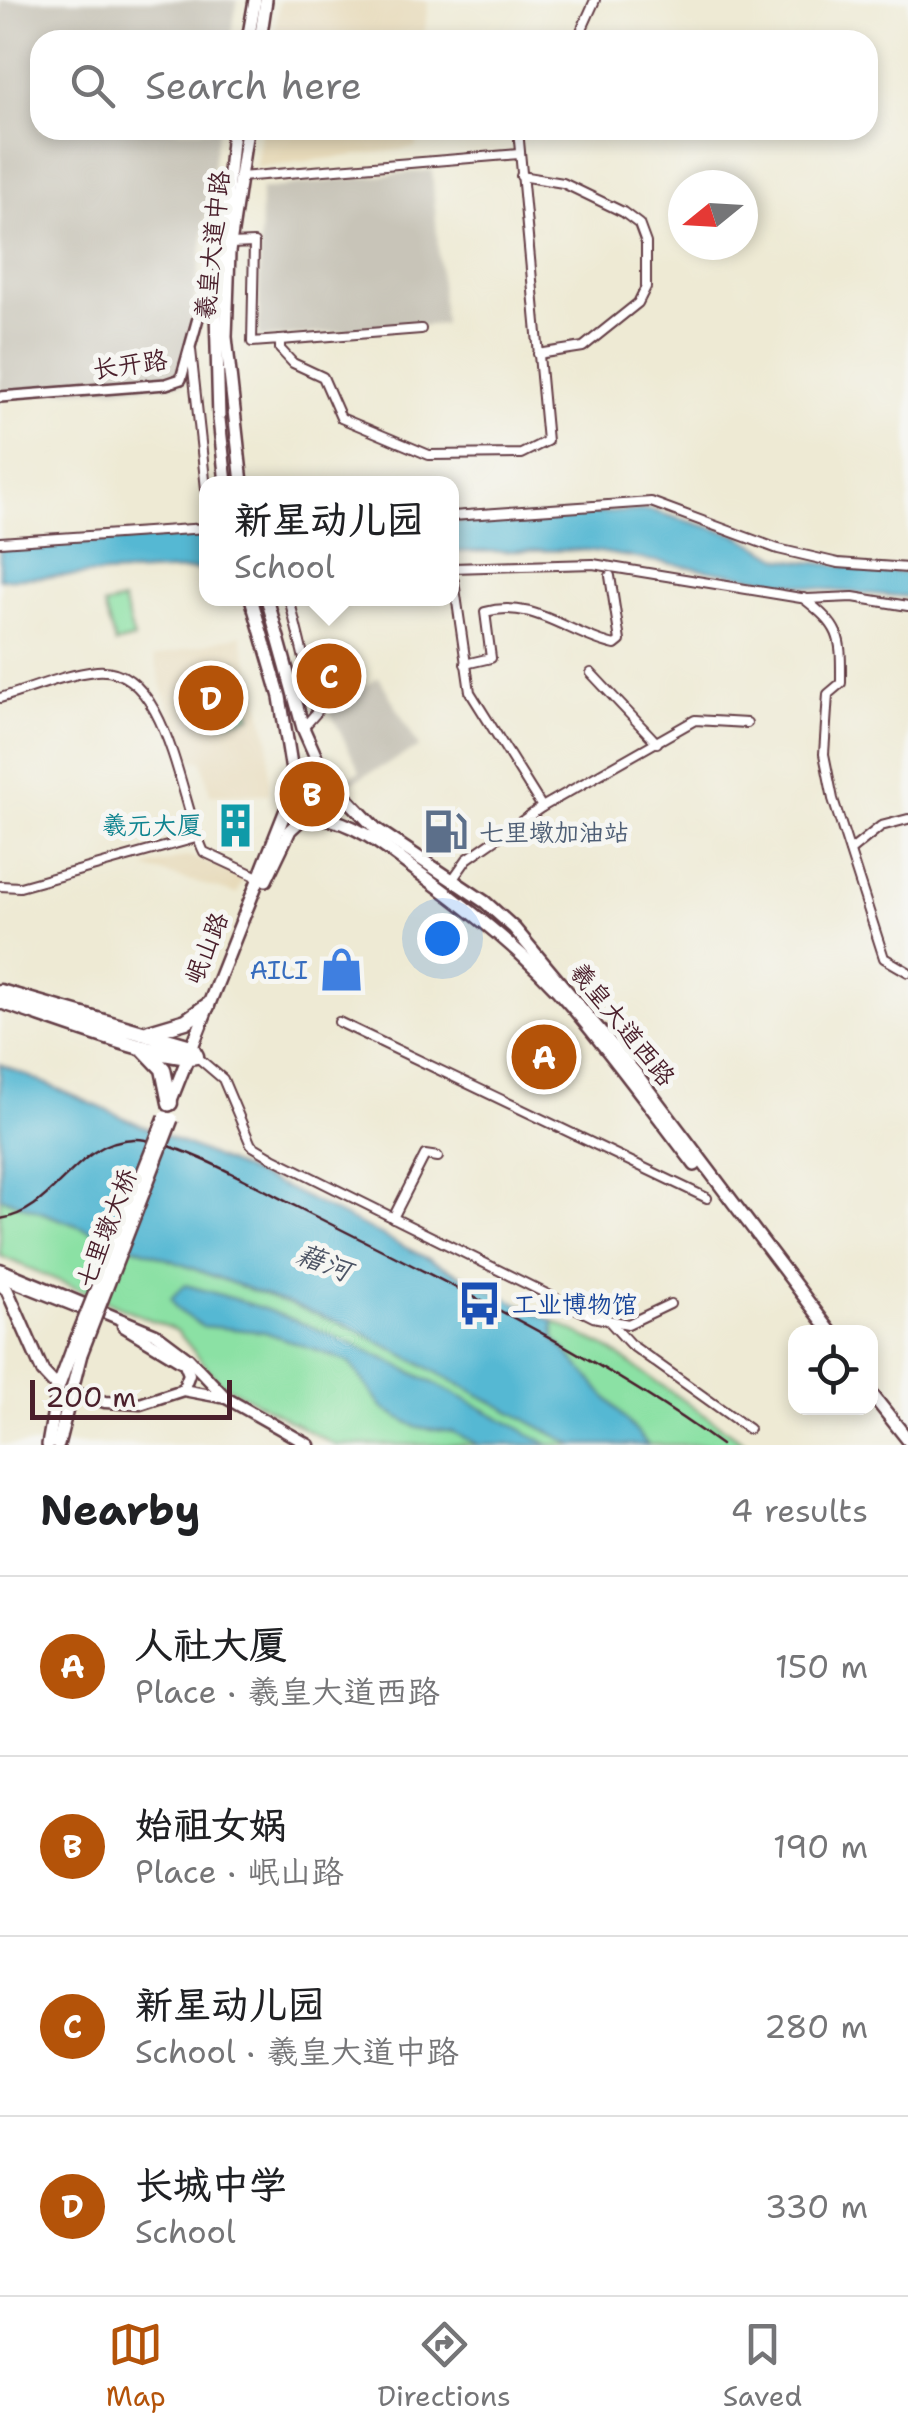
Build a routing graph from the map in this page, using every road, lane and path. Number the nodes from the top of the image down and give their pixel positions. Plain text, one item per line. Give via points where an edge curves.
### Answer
1 (255, 0) edge
2 (266, 0) edge
3 (595, 0) edge
4 (250, 30) edge
5 (262, 30) edge
6 (582, 30) edge
7 (234, 140) edge
8 (244, 140) edge
9 (518, 140) edge
10 (519, 154) junction
11 (521, 176) junction
12 (235, 177) junction
13 (226, 245) junction
14 (216, 311) junction
15 (421, 330) dead end
16 (280, 340) junction
17 (191, 350) junction
18 (538, 354) junction
19 (0, 397) edge
20 (204, 476) edge
21 (225, 476) edge
22 (241, 476) edge
23 (459, 516) edge
24 (199, 528) edge
25 (0, 542) edge
26 (459, 568) edge
27 (908, 568) edge
28 (610, 576) dead end
29 (803, 598) junction
30 (253, 606) edge
31 (269, 606) edge
32 (291, 606) edge
33 (457, 606) edge
34 (908, 606) edge
35 (465, 664) junction
36 (590, 673) dead end
37 (0, 698) edge
38 (747, 723) dead end
39 (304, 728) junction
40 (656, 743) junction
41 (323, 773) junction
42 (294, 783) junction
43 (336, 787) junction
44 (291, 797) junction
45 (542, 807) junction
46 (305, 816) junction
47 (319, 817) junction
48 (908, 819) edge
49 (196, 838) junction
50 (850, 850) junction
51 (260, 878) junction
52 (453, 879) junction
53 (0, 886) edge
54 (908, 972) edge
55 (0, 992) edge
56 (0, 1002) edge
57 (207, 1006) junction
58 (339, 1022) dead end
59 (140, 1039) junction
60 (192, 1054) junction
61 (169, 1113) junction
62 (438, 1157) dead end
63 (708, 1198) dead end
64 (393, 1218) junction
65 (0, 1272) edge
66 (0, 1284) edge
67 (28, 1286) junction
68 (0, 1293) edge
69 (670, 1304) dead end
70 (16, 1309) junction
71 (608, 1320) junction
72 (822, 1325) edge
73 (823, 1325) edge
74 (185, 1364) junction
75 (63, 1390) junction
76 (183, 1390) junction
77 (878, 1392) edge
78 (222, 1397) junction
79 (878, 1402) edge
80 (749, 1429) dead end
81 (908, 1430) edge
82 (908, 1440) edge
83 (48, 1445) edge
84 (58, 1445) edge
85 (309, 1445) edge

1 - 4 main road
2 - 5 main road
3 - 6 street
7 - 12 main road, 羲皇大道中路
8 - 12 main road, 羲皇大道中路
9 - 10 street
10 - 11 street
10 - 12 street
11 - 18 street
11 - 18 street via 563,183 624,212 639,224 646,243 646,287 638,303 584,347
12 - 13 main road, 羲皇大道中路
13 - 14 main road, 羲皇大道中路
13 - 16 street via 254,243 252,342
13 - 22 main road, 羲皇大道中路 via 226,337
14 - 17 street, 长开路 via 200,311
14 - 21 main road, 羲皇大道中路
15 - 16 street
16 - 18 street via 293,364 323,376 341,418 429,455 521,454 547,440
17 - 19 street, 长开路 via 181,379 166,384
17 - 20 street
23 - 27 street via 652,502 778,549 838,563
24 - 25 street
26 - 29 street via 594,564
28 - 35 street via 616,645 504,606 484,612 491,658
29 - 34 street
29 - 50 street via 824,614 844,647 841,684 828,694 824,754
30 - 42 main road via 280,697
31 - 39 main road
32 - 39 street via 318,712
33 - 35 street
35 - 45 street via 479,712
36 - 40 street
37 - 49 street via 100,670 121,679 159,716
38 - 40 street via 694,720
39 - 41 main road
40 - 45 street
41 - 42 main road via 304,774
41 - 43 main road
42 - 44 main road
43 - 47 main road via 334,806
43 - 52 main road, 羲皇大道西路 via 394,844
44 - 46 main road
44 - 51 main road, 岷山路
45 - 52 street via 467,860
46 - 47 main road
46 - 60 main road, 岷山路 via 279,850
47 - 72 main road, 羲皇大道西路 via 345,822 470,910 571,1006
48 - 50 street via 881,826
49 - 51 street via 204,852
49 - 53 street via 20,887
50 - 54 street via 884,958
51 - 57 main road, 岷山路
52 - 73 main road, 羲皇大道西路 via 514,928 579,1001
55 - 59 highway
56 - 59 highway
57 - 59 highway
57 - 60 main road, 岷山路
58 - 63 street
59 - 60 highway
59 - 61 highway via 163,1069
60 - 61 main road, 岷山路
60 - 64 street via 223,1079 251,1145
61 - 75 main road, 七里墩大桥, bridge
62 - 64 street via 426,1155
64 - 71 street
65 - 67 main road
65 - 78 main road via 156,1334
66 - 70 main road
67 - 70 main road via 16,1295
67 - 74 main road via 124,1327
68 - 75 main road via 38,1377
69 - 71 street via 628,1324
70 - 75 main road via 43,1372
71 - 80 street via 646,1356
74 - 76 main road via 189,1380
74 - 78 main road
75 - 76 main road via 140,1404
75 - 83 main road
75 - 84 main road
76 - 78 main road
77 - 81 main road
78 - 85 main road
79 - 82 main road

